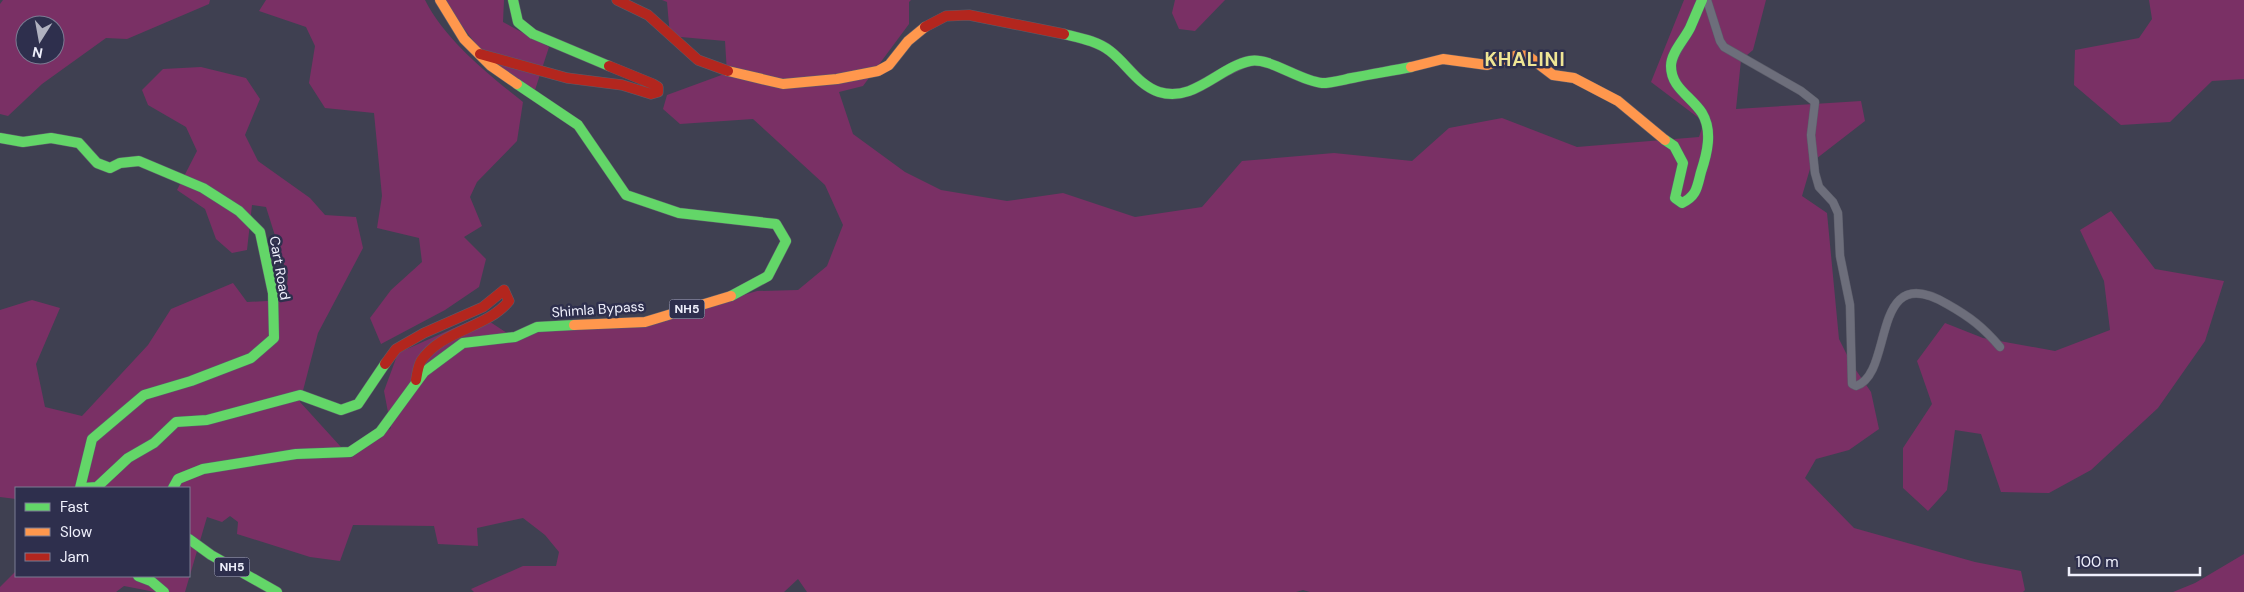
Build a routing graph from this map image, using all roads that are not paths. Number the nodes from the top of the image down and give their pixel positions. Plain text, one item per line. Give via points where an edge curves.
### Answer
1 (440, 0) edge
2 (513, 0) edge
3 (617, 0) edge
4 (1702, 0) edge
5 (1707, 0) edge
6 (479, 54) junction
7 (0, 138) edge
8 (2000, 348) dead end
9 (416, 382) junction
10 (82, 487) edge
11 (97, 487) edge
12 (174, 487) edge
13 (190, 540) edge
14 (141, 577) edge
15 (164, 592) edge
16 (278, 592) edge

1 - 6 main road, Shimla Bypass / NH5 via 464,39
2 - 6 main road via 518,22 533,34 656,86 658,92 654,94 622,85 567,78
3 - 4 main road via 648,15 698,60 783,84 862,75 884,68 908,41 931,22 956,14 1097,44 1121,59 1143,85 1169,94 1186,92 1250,61 1261,61 1309,81 1324,83 1411,68 1442,59 1487,65 1523,55 1553,75 1574,78 1618,101 1650,130 1674,146 1683,163 1675,198 1682,204 1692,198 1696,189 1706,158 1708,131 1702,113 1672,78 1670,65
5 - 8 street via 1724,47 1801,91 1814,102 1811,135 1815,173 1819,187 1838,213 1840,256 1850,305 1852,384 1858,386 1868,377 1894,308 1904,298 1916,294 1929,294 1971,317
6 - 9 main road, Shimla Bypass / NH5 via 491,66 578,125 626,195 679,213 776,224 786,241 768,276 737,294 645,322 538,327 515,337 464,343 424,372
7 - 10 main road, Cart Road via 24,142 51,138 80,143 97,163 110,168 120,163 140,161 203,188 239,211 260,232 273,292 274,338 251,358 144,395 92,439
9 - 11 main road, Cart Road via 420,362 434,348 500,312 509,301 504,290 483,308 424,333 396,349 358,404 341,410 300,395 207,420 176,422 154,443 128,458
9 - 12 main road, Shimla Bypass / NH5 via 380,432 350,452 296,454 203,469 178,478
13 - 16 main road, NH5
14 - 15 main road via 152,581

